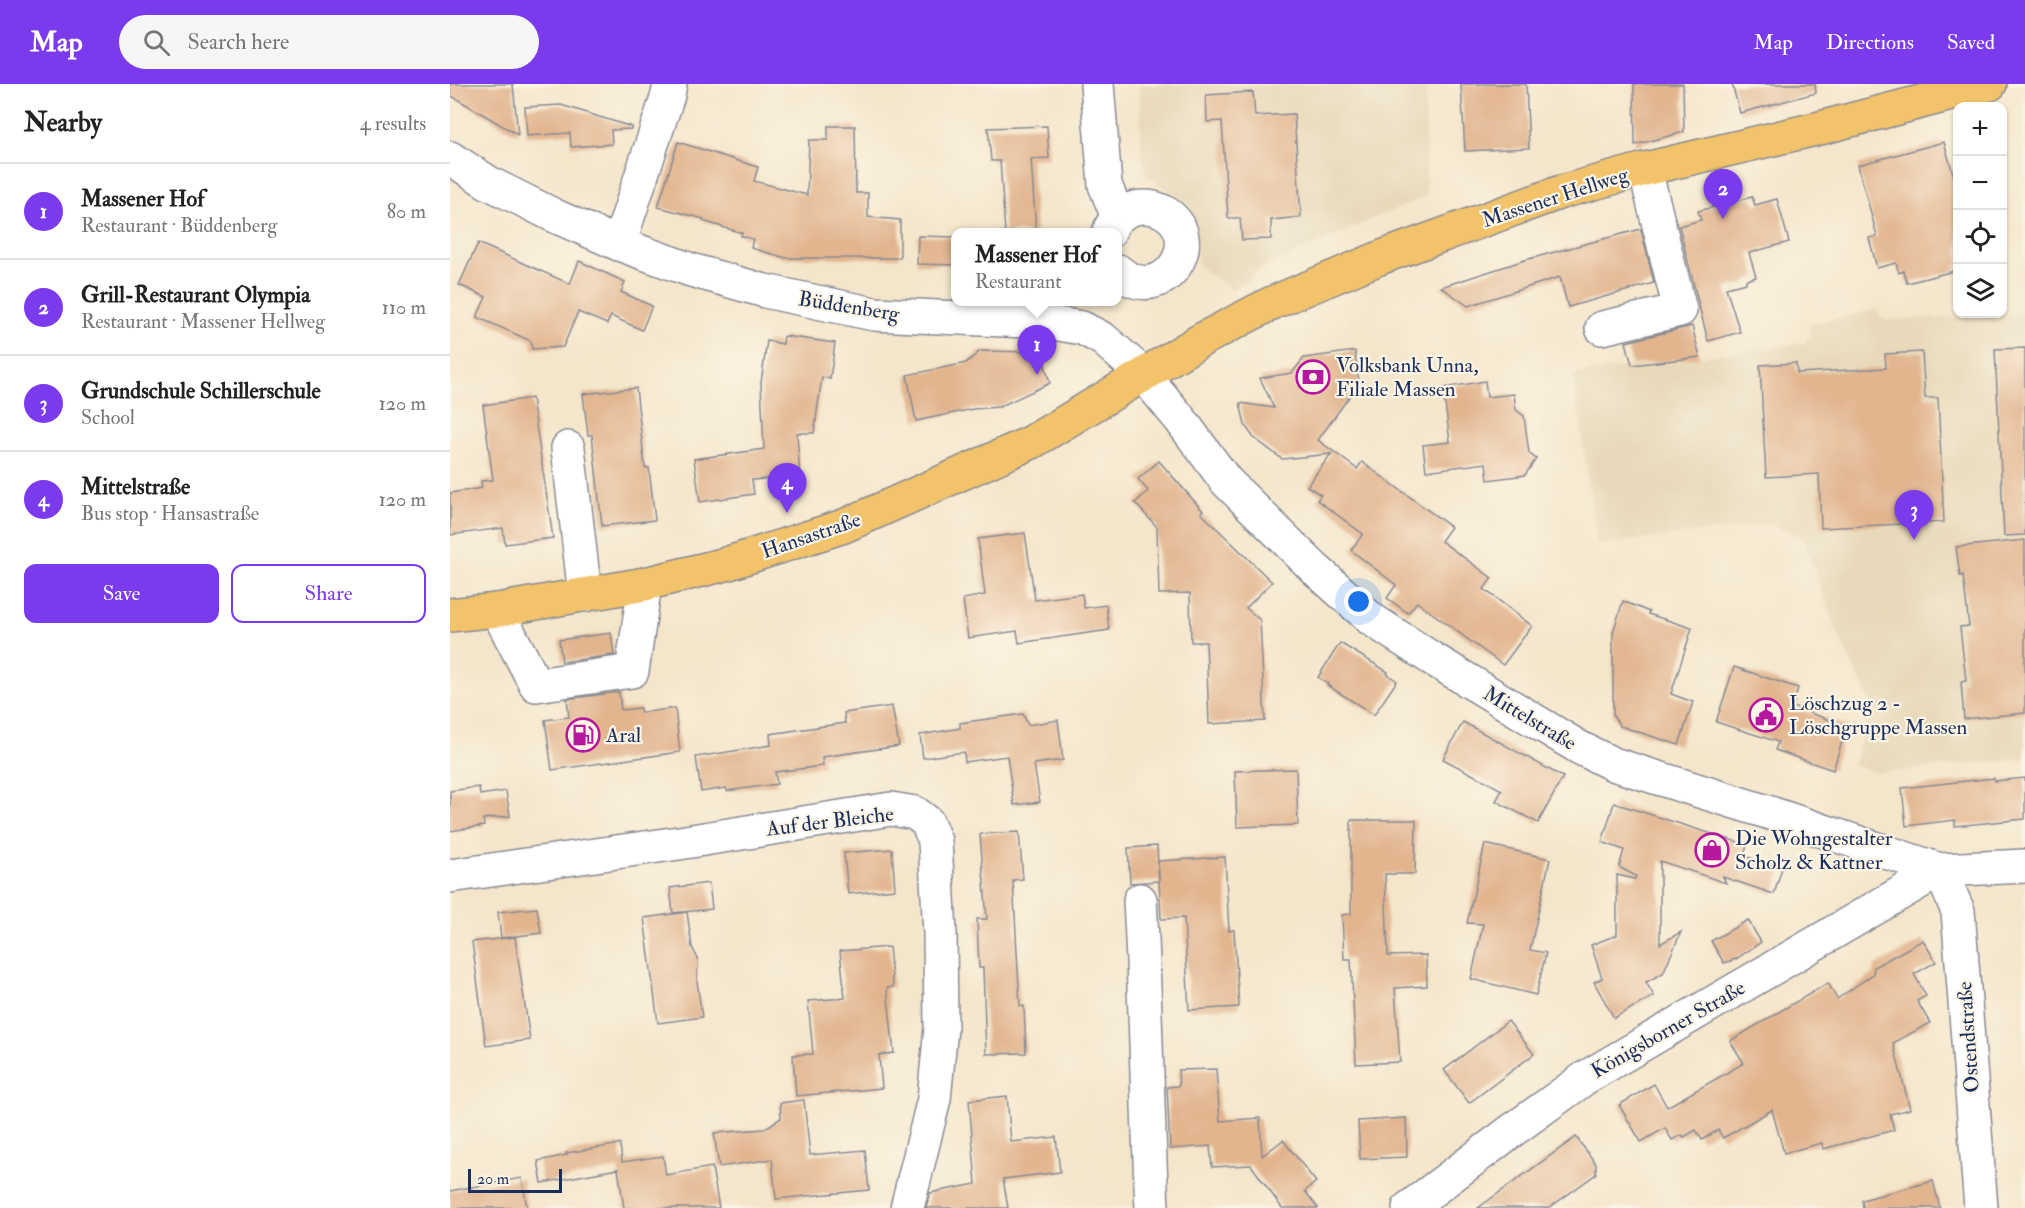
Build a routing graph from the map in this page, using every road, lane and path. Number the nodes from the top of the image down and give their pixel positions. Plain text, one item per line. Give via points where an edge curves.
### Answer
1 (670, 84) edge
2 (1097, 84) edge
3 (1990, 84) edge
4 (450, 158) edge
5 (1645, 169) junction
6 (1114, 225) edge
7 (619, 243) junction
8 (1122, 275) edge
9 (1602, 328) dead end
10 (1143, 374) junction
11 (568, 448) dead end
12 (645, 584) junction
13 (585, 595) junction
14 (497, 610) junction
15 (450, 615) edge
16 (2025, 867) edge
17 (1940, 870) junction
18 (450, 876) edge
19 (1140, 900) dead end
20 (907, 1208) edge
21 (1152, 1208) edge
22 (1409, 1208) edge
23 (1981, 1208) edge

1 - 7 street
2 - 6 street via 1105,185
3 - 5 main road, Massener Hellweg
4 - 7 street, Büddenberg via 489,183
5 - 9 street via 1680,310
5 - 10 main road, Massener Hellweg via 1561,192 1382,257 1272,303
6 - 8 street via 1129,210 1155,208 1178,225 1182,238 1181,256 1167,276 1140,283
7 - 10 street, Büddenberg via 691,270 765,291 873,314 1047,322 1082,328 1103,339
10 - 12 main road, Hansastraße via 1032,442 864,518 726,564
10 - 17 street, Mittelstraße via 1226,481 1313,567 1371,619 1431,658 1613,764
11 - 13 street
12 - 13 main road, Hansastraße
12 - 14 street via 632,671 536,685
13 - 14 main road, Hansastraße
14 - 15 main road, Hansastraße
16 - 17 street, Mittelstraße
17 - 22 street, Königsborner Straße via 1585,1078
17 - 23 street, Ostendstraße via 1958,911
18 - 20 street, Auf der Bleiche via 891,809 915,813 927,822 935,841 941,1028 934,1099
19 - 21 street

